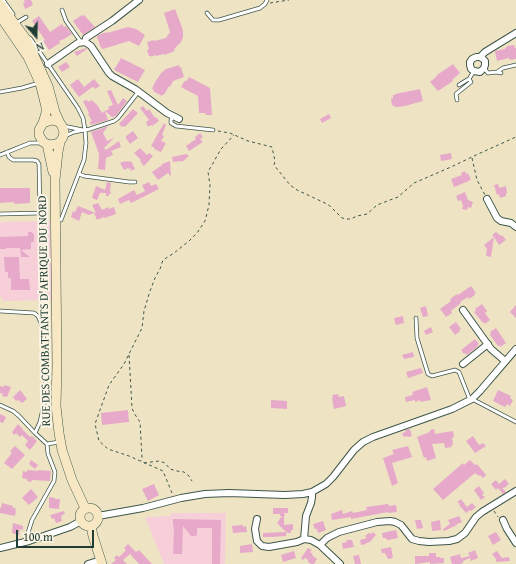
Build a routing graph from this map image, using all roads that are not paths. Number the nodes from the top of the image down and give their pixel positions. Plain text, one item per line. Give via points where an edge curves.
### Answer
1 (3, 0) edge
2 (139, 0) edge
3 (267, 0) edge
4 (0, 4) edge
5 (62, 10) dead end
6 (207, 13) dead end
7 (0, 16) edge
8 (26, 17) dead end
9 (18, 22) junction
10 (516, 33) edge
11 (83, 42) junction
12 (480, 57) junction
13 (48, 64) junction
14 (516, 65) edge
15 (484, 68) junction
16 (474, 71) junction
17 (469, 79) junction
18 (44, 85) junction
19 (460, 85) dead end
20 (138, 91) junction
21 (0, 92) edge
22 (457, 100) dead end
23 (176, 118) joint
24 (61, 125) junction
25 (41, 126) junction
26 (85, 130) junction
27 (214, 130) road end
28 (62, 140) junction
29 (32, 143) junction
30 (46, 144) junction
31 (7, 152) junction
32 (0, 155) edge
33 (79, 174) junction
34 (55, 180) junction
35 (135, 182) dead end
36 (487, 199) road end
37 (0, 214) edge
38 (61, 220) dead end
39 (516, 227) edge
40 (463, 310) dead end
41 (0, 311) edge
42 (416, 318) dead end
43 (488, 344) junction
44 (516, 349) edge
45 (506, 361) junction
46 (463, 364) dead end
47 (471, 399) junction
48 (0, 406) edge
49 (516, 422) edge
50 (35, 433) junction
51 (60, 442) junction
52 (47, 444) junction
53 (516, 491) edge
54 (312, 492) junction
55 (85, 508) junction
56 (98, 516) junction
57 (257, 519) dead end
58 (503, 520) dead end
59 (81, 521) junction
60 (91, 526) junction
61 (304, 539) junction
62 (29, 541) junction
63 (516, 543) edge
64 (320, 545) junction
65 (0, 548) edge
66 (102, 562) edge
67 (88, 564) edge
68 (340, 564) edge

1 - 9 lane
2 - 11 street
3 - 6 lane via 260,8 219,20 213,20
4 - 18 main road via 32,51
5 - 11 lane via 66,21
7 - 18 main road
8 - 9 lane
9 - 13 lane
10 - 12 street
11 - 13 street
11 - 20 street via 91,46 112,76
12 - 15 street via 485,62
12 - 16 street via 470,62
13 - 26 lane via 78,108
14 - 15 lane via 503,68 499,72 488,73
15 - 16 street via 480,72
16 - 17 lane
17 - 19 lane
17 - 22 lane via 471,82 456,94
18 - 21 lane
18 - 24 main road
18 - 25 main road via 46,113
20 - 23 street
20 - 26 lane via 114,121
23 - 27 lane via 171,120 176,126
24 - 25 main road via 51,120
24 - 26 lane
24 - 28 main road via 64,132
25 - 29 lane
25 - 30 main road via 39,135
26 - 28 lane via 74,132
26 - 33 lane via 84,160
28 - 30 main road via 52,145
28 - 34 main road, RUE DES COMBATTANTS D'AFRIQUE DU NORD
29 - 30 lane
29 - 31 lane
30 - 34 main road, RUE DES COMBATTANTS D'AFRIQUE DU NORD
31 - 32 lane
31 - 37 lane via 13,160 37,161 40,213
33 - 35 lane
33 - 38 lane
34 - 51 main road, RUE DES COMBATTANTS D'AFRIQUE DU NORD via 56,406
36 - 39 street via 497,218 511,222
40 - 43 street
41 - 50 lane via 34,313 41,323 45,347 45,400
42 - 47 lane via 418,338 428,374 432,376 455,370 459,372
43 - 45 street
43 - 46 street
44 - 45 street
45 - 47 street
47 - 49 lane
47 - 54 street via 452,409 362,442 326,484
48 - 50 lane via 13,411
50 - 52 lane
51 - 52 lane
51 - 55 main road, RUE DES COMBATTANTS D'AFRIQUE DU NORD via 72,480
52 - 62 lane via 54,481 32,520 27,536
53 - 64 street via 482,512 457,539 419,541 412,539 401,525 390,521 339,532
54 - 56 street via 285,495 205,494
54 - 61 street
55 - 56 main road via 93,509
55 - 59 main road via 80,515
56 - 60 main road via 97,521
57 - 61 street via 257,541 262,546 269,547
58 - 63 street
59 - 60 main road via 86,526
59 - 62 street
60 - 66 main road
61 - 64 street
62 - 65 street
64 - 68 street
66 - 67 street

